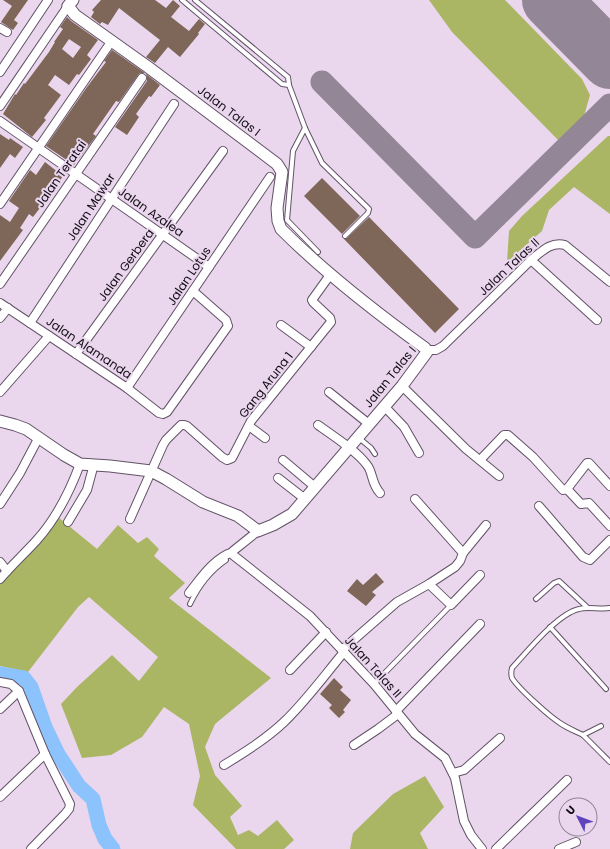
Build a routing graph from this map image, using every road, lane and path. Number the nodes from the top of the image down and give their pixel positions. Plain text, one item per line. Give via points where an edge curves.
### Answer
1 (48, 0) edge
2 (182, 0) edge
3 (195, 0) edge
4 (71, 3) edge
5 (112, 42) junction
6 (0, 72) edge
7 (142, 78) dead end
8 (289, 85) junction
9 (174, 104) dead end
10 (0, 106) edge
11 (0, 121) edge
12 (305, 128) junction
13 (39, 148) junction
14 (223, 151) dead end
15 (76, 174) junction
16 (270, 177) dead end
17 (111, 198) junction
18 (0, 204) edge
19 (163, 235) junction
20 (345, 236) dead end
21 (318, 252) dead end
22 (531, 260) junction
23 (209, 267) junction
24 (330, 275) junction
25 (610, 282) edge
26 (0, 284) edge
27 (193, 291) junction
28 (0, 303) edge
29 (8, 308) junction
30 (0, 318) edge
31 (597, 320) dead end
32 (30, 323) junction
33 (281, 325) dead end
34 (49, 336) junction
35 (311, 347) junction
36 (427, 350) junction
37 (76, 354) junction
38 (402, 386) junction
39 (127, 388) junction
40 (0, 392) edge
41 (329, 392) dead end
42 (384, 406) junction
43 (0, 421) edge
44 (318, 424) dead end
45 (369, 424) junction
46 (249, 426) junction
47 (39, 437) junction
48 (265, 438) dead end
49 (358, 438) junction
50 (349, 448) junction
51 (375, 454) dead end
52 (419, 454) dead end
53 (283, 460) dead end
54 (480, 460) junction
55 (80, 464) junction
56 (94, 464) junction
57 (151, 471) junction
58 (499, 476) dead end
59 (278, 478) dead end
60 (610, 486) edge
61 (315, 487) junction
62 (567, 489) junction
63 (380, 493) dead end
64 (305, 499) junction
65 (415, 499) dead end
66 (0, 504) edge
67 (539, 506) dead end
68 (130, 519) dead end
69 (68, 522) dead end
70 (609, 522) edge
71 (486, 525) dead end
72 (258, 531) junction
73 (610, 540) edge
74 (463, 553) junction
75 (232, 554) junction
76 (0, 562) edge
77 (7, 571) junction
78 (480, 575) dead end
79 (0, 579) edge
80 (429, 584) junction
81 (189, 593) dead end
82 (536, 598) dead end
83 (190, 604) dead end
84 (451, 605) junction
85 (588, 608) junction
86 (610, 608) edge
87 (480, 624) dead end
88 (550, 628) junction
89 (326, 632) junction
90 (343, 651) junction
91 (290, 670) dead end
92 (0, 682) edge
93 (374, 684) junction
94 (606, 689) dead end
95 (19, 691) junction
96 (0, 709) edge
97 (397, 713) junction
98 (601, 726) dead end
99 (583, 734) junction
100 (500, 738) dead end
101 (354, 745) dead end
102 (45, 754) junction
103 (610, 762) edge
104 (224, 765) dead end
105 (453, 773) junction
106 (567, 780) dead end
107 (0, 797) edge
108 (576, 842) dead end
109 (480, 848) edge
110 (31, 849) edge
111 (496, 849) edge
112 (559, 849) edge

1 - 6 street
2 - 8 lane via 282,84
3 - 8 lane via 288,77
4 - 5 street, Jalan Talas I via 75,15
4 - 10 street
5 - 13 street
5 - 24 street, Jalan Talas I via 277,164 282,172 278,208 281,229
7 - 15 street, Jalan Teratai
8 - 12 lane
9 - 17 street, Jalan Mawar
11 - 13 street, Jalan Azalea
12 - 20 lane via 322,163 369,210
12 - 21 lane via 293,151 287,220
13 - 15 street, Jalan Azalea
13 - 18 street
14 - 19 street, Jalan Gerbera
15 - 17 street, Jalan Azalea
15 - 26 street, Jalan Teratai
16 - 23 street, Jalan Lotus
17 - 19 street, Jalan Azalea
17 - 32 street, Jalan Mawar
19 - 23 street, Jalan Azalea
19 - 37 street, Jalan Gerbera
22 - 25 street, Jalan Talas II via 545,248 559,243 565,245
22 - 31 street
22 - 36 street, Jalan Talas II via 443,346 436,350
23 - 27 street, Jalan Lotus
24 - 35 street, Gang Aruna 1 via 312,300 331,322
24 - 36 street, Jalan Talas I
27 - 39 street, Jalan Lotus
27 - 39 street, Jalan Alamanda via 226,320 228,326 167,412 159,413
28 - 29 street, Jalan Alamanda
29 - 30 street
29 - 32 street, Jalan Alamanda
32 - 34 street, Jalan Alamanda
33 - 35 street
34 - 37 street, Jalan Alamanda
34 - 40 street
35 - 46 street, Gang Aruna 1
36 - 38 street, Jalan Talas I
37 - 39 street, Jalan Alamanda
38 - 42 street, Jalan Talas I
38 - 54 street via 439,424
41 - 45 street
42 - 45 street, Jalan Talas I
42 - 52 street via 404,427
43 - 47 street
44 - 50 street
45 - 49 street, Jalan Talas I
46 - 48 street
46 - 57 street, Gang Aruna 1 via 232,458 227,460 187,426 181,425 166,440
47 - 55 street
47 - 66 street
49 - 50 street, Jalan Talas I
49 - 51 lane
50 - 61 street, Jalan Talas I
50 - 63 street via 368,466 375,488
53 - 61 street
54 - 58 street
54 - 62 street via 508,434 562,489
55 - 56 street
55 - 77 street via 70,489 54,517 37,540
56 - 57 street
56 - 69 street via 87,490
57 - 68 street
57 - 72 street via 203,502 238,516
59 - 64 street
60 - 62 street via 587,463
61 - 64 street, Jalan Talas I
62 - 70 street via 582,504 589,503
64 - 72 street, Jalan Talas I via 284,520
65 - 74 street
67 - 73 street via 587,560
71 - 74 street
72 - 75 street
74 - 80 street via 458,564
75 - 81 street via 227,554 207,570
75 - 83 lane via 207,578
75 - 89 street, Jalan Talas II via 310,616
76 - 77 street
77 - 79 street
78 - 84 street
80 - 84 street
80 - 90 street via 397,602
82 - 85 lane via 554,582 559,581
84 - 93 lane
85 - 86 lane
85 - 88 lane via 571,611
87 - 97 street
88 - 94 lane
88 - 99 lane via 512,668 512,677 559,723
89 - 90 street, Jalan Talas II
89 - 91 street
90 - 93 street, Jalan Talas II
90 - 104 street via 284,722 257,744
92 - 95 street via 11,684
93 - 97 street, Jalan Talas II
95 - 96 street
95 - 102 street
97 - 101 street
97 - 105 street, Jalan Talas II via 415,734 445,758
98 - 99 lane
99 - 103 lane
100 - 105 street via 464,770
102 - 107 street
102 - 110 street via 70,804 69,809
105 - 109 street, Jalan Talas II via 464,820
106 - 111 street
108 - 112 street

